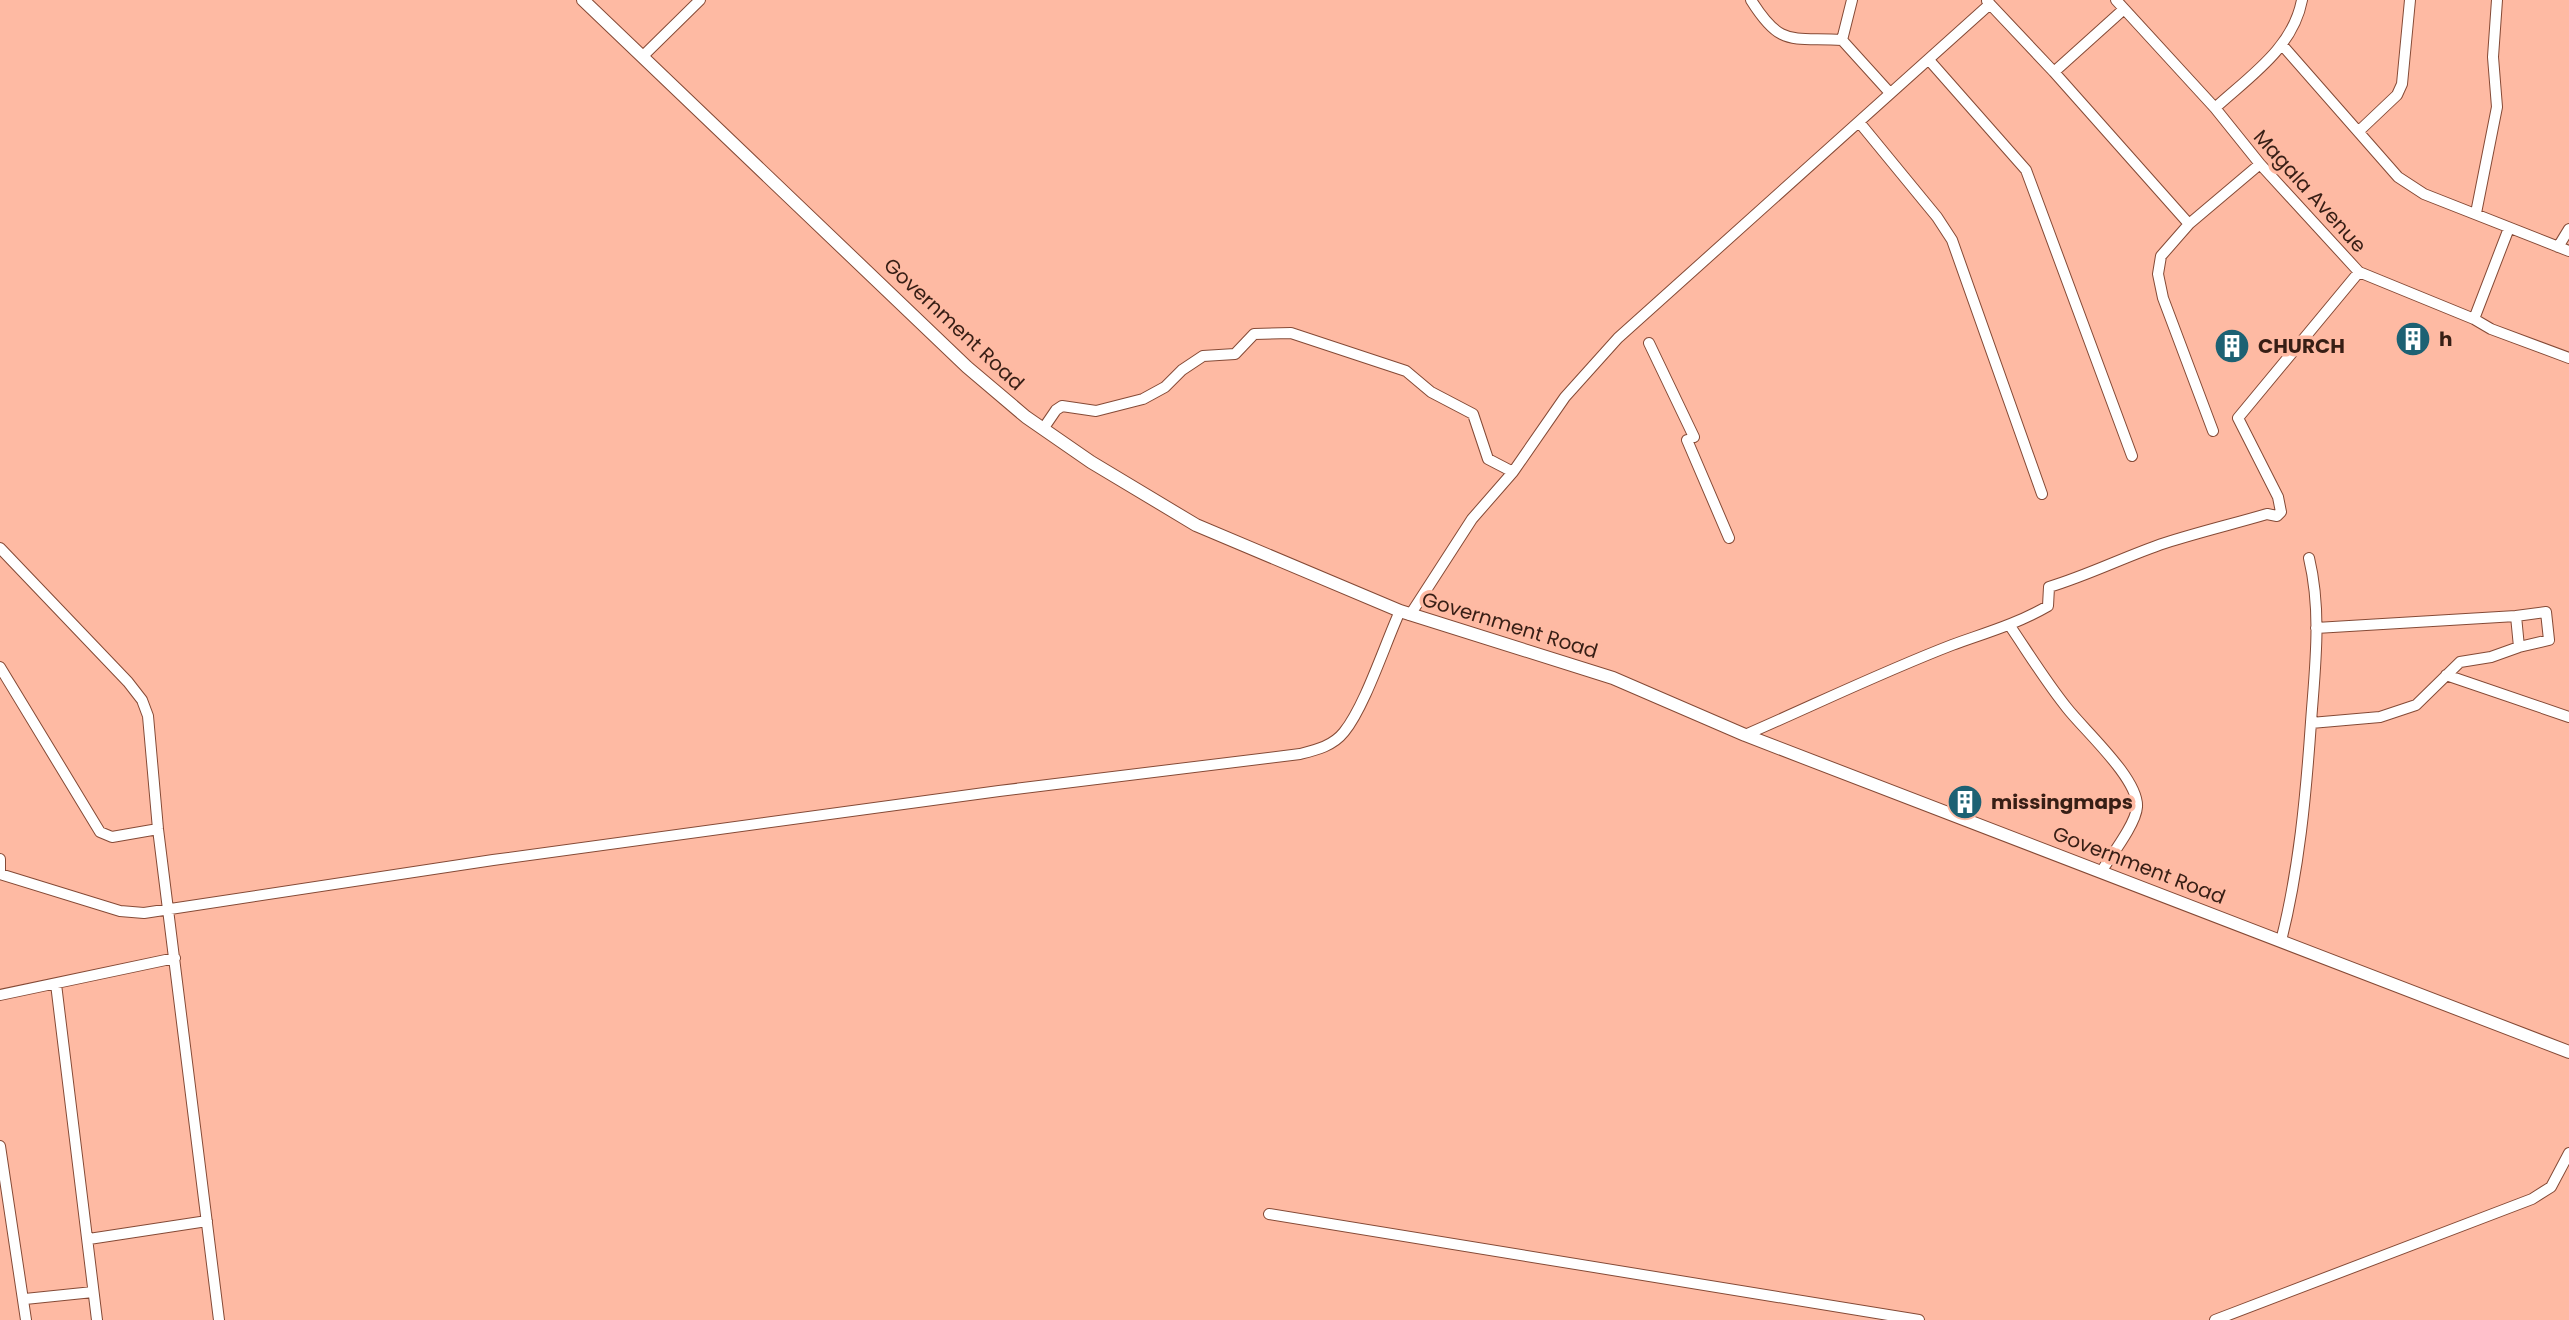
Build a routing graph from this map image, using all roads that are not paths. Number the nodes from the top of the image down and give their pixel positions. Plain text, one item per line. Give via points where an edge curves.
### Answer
1 (583, 0) edge
2 (700, 0) edge
3 (1751, 0) edge
4 (1852, 0) edge
5 (2302, 0) edge
6 (2410, 0) edge
7 (2497, 0) edge
8 (1988, 2) edge
9 (2120, 4) edge
10 (1842, 40) junction
11 (2283, 46) junction
12 (643, 56) junction
13 (1929, 60) junction
14 (2054, 72) junction
15 (1890, 93) junction
16 (2215, 108) junction
17 (1859, 122) junction
18 (2359, 131) junction
19 (2260, 164) junction
20 (2476, 213) junction
21 (2189, 224) junction
22 (2509, 228) junction
23 (2569, 229) edge
24 (2564, 249) edge
25 (2359, 272) junction
26 (2474, 319) junction
27 (1649, 343) dead end
28 (2569, 358) edge
29 (1043, 429) junction
30 (2213, 431) dead end
31 (2132, 456) dead end
32 (1513, 472) junction
33 (2042, 494) dead end
34 (1729, 538) dead end
35 (0, 548) edge
36 (2309, 558) dead end
37 (1405, 613) junction
38 (2516, 616) junction
39 (2010, 626) junction
40 (2316, 628) junction
41 (2519, 647) junction
42 (0, 667) edge
43 (2446, 675) junction
44 (2569, 717) edge
45 (2311, 723) junction
46 (1745, 735) junction
47 (158, 829) junction
48 (0, 859) edge
49 (2101, 872) junction
50 (0, 874) edge
51 (170, 907) junction
52 (2281, 941) junction
53 (175, 958) junction
54 (56, 984) junction
55 (0, 995) edge
56 (2569, 1052) edge
57 (0, 1146) edge
58 (2569, 1153) edge
59 (1269, 1214) dead end
60 (207, 1221) junction
61 (89, 1239) junction
62 (93, 1292) junction
63 (25, 1299) junction
64 (26, 1320) edge
65 (97, 1320) edge
66 (219, 1320) edge
67 (1919, 1320) edge
68 (2215, 1320) edge

1 - 12 street, Government Road
2 - 12 street
3 - 10 street via 1782,37
4 - 10 street
5 - 11 street via 2299,18
6 - 18 street via 2402,84
7 - 20 street via 2497,107
8 - 13 street
8 - 14 street
9 - 14 street
9 - 16 street, Magala Avenue
10 - 15 street
11 - 16 street
11 - 18 street
12 - 29 street, Government Road via 967,367
13 - 15 street
13 - 31 street via 2026,170
14 - 21 street
15 - 17 street
16 - 19 street, Magala Avenue
17 - 32 street via 1618,338 1565,397
17 - 33 street via 1952,240
18 - 20 street via 2398,177 2424,194
19 - 21 street
19 - 25 street, Magala Avenue
20 - 22 street
21 - 30 street via 2161,256 2158,274
22 - 24 street
22 - 26 street
23 - 24 street
25 - 26 street, Magala Avenue
25 - 39 street via 2238,418 2281,512 2166,543 2049,587 2048,606
26 - 28 street, Magala Avenue
27 - 34 street
29 - 32 street via 1062,406 1096,411 1143,399 1203,356 1235,354 1254,334 1282,331 1406,371 1431,392 1473,414 1488,459
29 - 37 street, Government Road via 1196,525
32 - 37 street
35 - 47 street via 142,700
36 - 40 street via 2317,591
37 - 46 street, Government Road via 1613,678
37 - 51 street via 1343,734 1323,748 1300,754
38 - 40 street
38 - 41 street
38 - 41 street via 2546,612 2549,640
39 - 46 street via 1953,645
39 - 49 street via 2134,792 2133,820
40 - 45 street
41 - 43 street via 2460,662
42 - 47 street via 100,832 112,837
43 - 44 street
43 - 45 street via 2416,705 2380,717
45 - 52 street via 2291,901
46 - 49 street, Government Road
47 - 51 street
48 - 50 street
49 - 52 street, Government Road
50 - 51 street via 120,911
51 - 53 street
52 - 56 street, Government Road
53 - 54 street
53 - 60 street
54 - 55 street
54 - 61 street
57 - 63 street
58 - 68 street via 2551,1187 2532,1199
59 - 67 street
60 - 61 street
60 - 66 street
61 - 62 street
62 - 63 street
62 - 65 street
63 - 64 street

